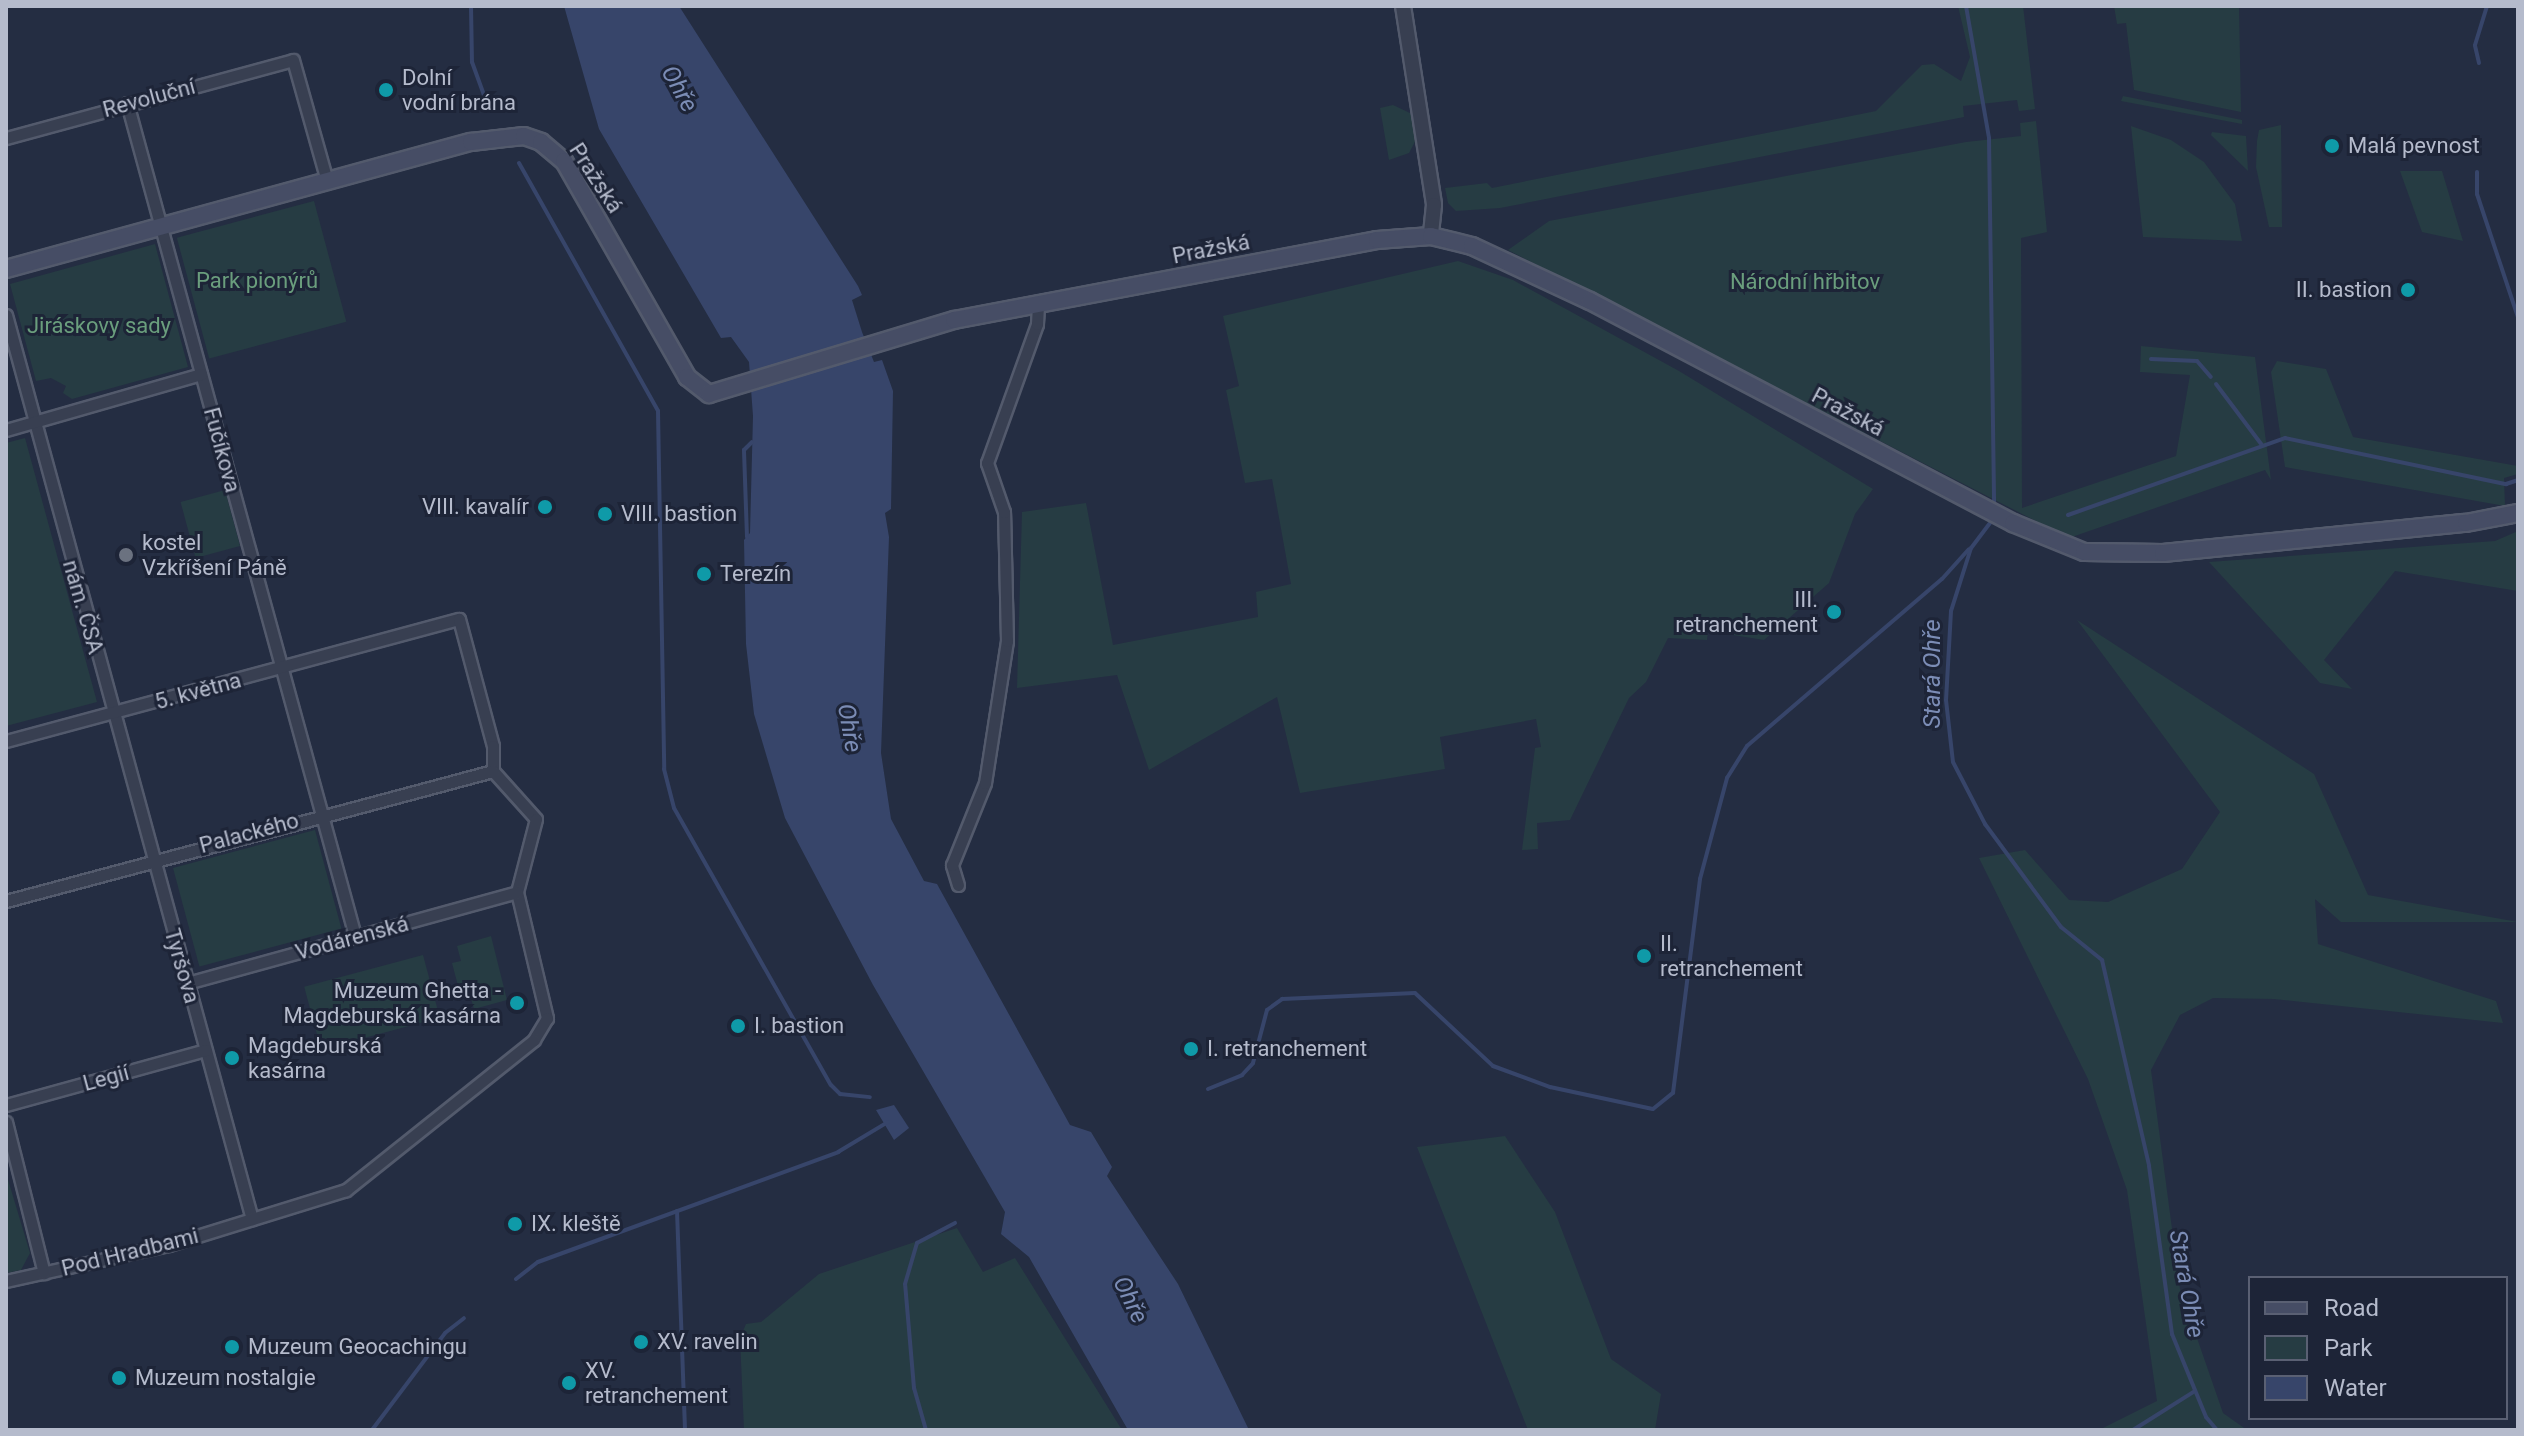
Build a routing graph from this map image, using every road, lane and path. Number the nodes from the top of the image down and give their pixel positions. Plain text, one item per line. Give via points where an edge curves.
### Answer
1 (1403, 6) edge
2 (127, 103) junction
3 (6, 138) edge
4 (327, 181) junction
5 (161, 226) junction
6 (1431, 236) junction
7 (6, 269) edge
8 (1038, 303) junction
9 (6, 315) edge
10 (201, 374) junction
11 (34, 422) junction
12 (6, 430) edge
13 (2518, 513) edge
14 (283, 667) junction
15 (113, 713) junction
16 (6, 741) edge
17 (493, 771) junction
18 (322, 813) junction
19 (152, 860) junction
20 (958, 885) dead end
21 (517, 892) junction
22 (6, 901) edge
23 (355, 936) junction
24 (187, 983) junction
25 (206, 1050) junction
26 (6, 1105) edge
27 (6, 1122) edge
28 (252, 1219) junction
29 (44, 1273) junction
30 (6, 1281) edge

1 - 6 street via 1434,205
2 - 3 street, Revoluční
2 - 4 street, Revoluční via 293,60
2 - 5 street, Fučíkova
4 - 5 main road, Pražská
4 - 8 main road, Pražská via 487,139 524,136 541,142 574,177 699,391 726,391 882,339
5 - 7 main road, Pražská
5 - 10 street, Fučíkova
6 - 8 main road, Pražská via 1377,240
6 - 13 main road, Pražská via 1472,246 1590,301 2063,546 2130,555 2466,523
8 - 20 street via 1037,324 987,463 1004,512 1007,641 985,783 952,865
9 - 11 street, nám. ČSA
10 - 11 street
10 - 14 street, Fučíkova
11 - 12 street
11 - 15 street, nám. ČSA
14 - 15 street, 5. května
14 - 17 street, 5. května via 459,619 493,746
14 - 18 street, Fučíkova
15 - 16 street
15 - 19 street, Tyršova
17 - 18 street, Palackého
17 - 21 street via 536,819
18 - 19 street, Palackého
18 - 23 street, Fučíkova
19 - 22 street, Palackého
19 - 24 street, Tyršova
21 - 23 street, Vodárenská
21 - 28 street, Pod Hradbami via 546,1003 547,1018 534,1040 346,1190
23 - 24 street, Vodárenská
24 - 25 street, Tyršova
25 - 26 street, Legií
25 - 28 street, Tyršova
27 - 29 street
28 - 29 street, Pod Hradbami via 168,1245
29 - 30 street, Pod Hradbami

